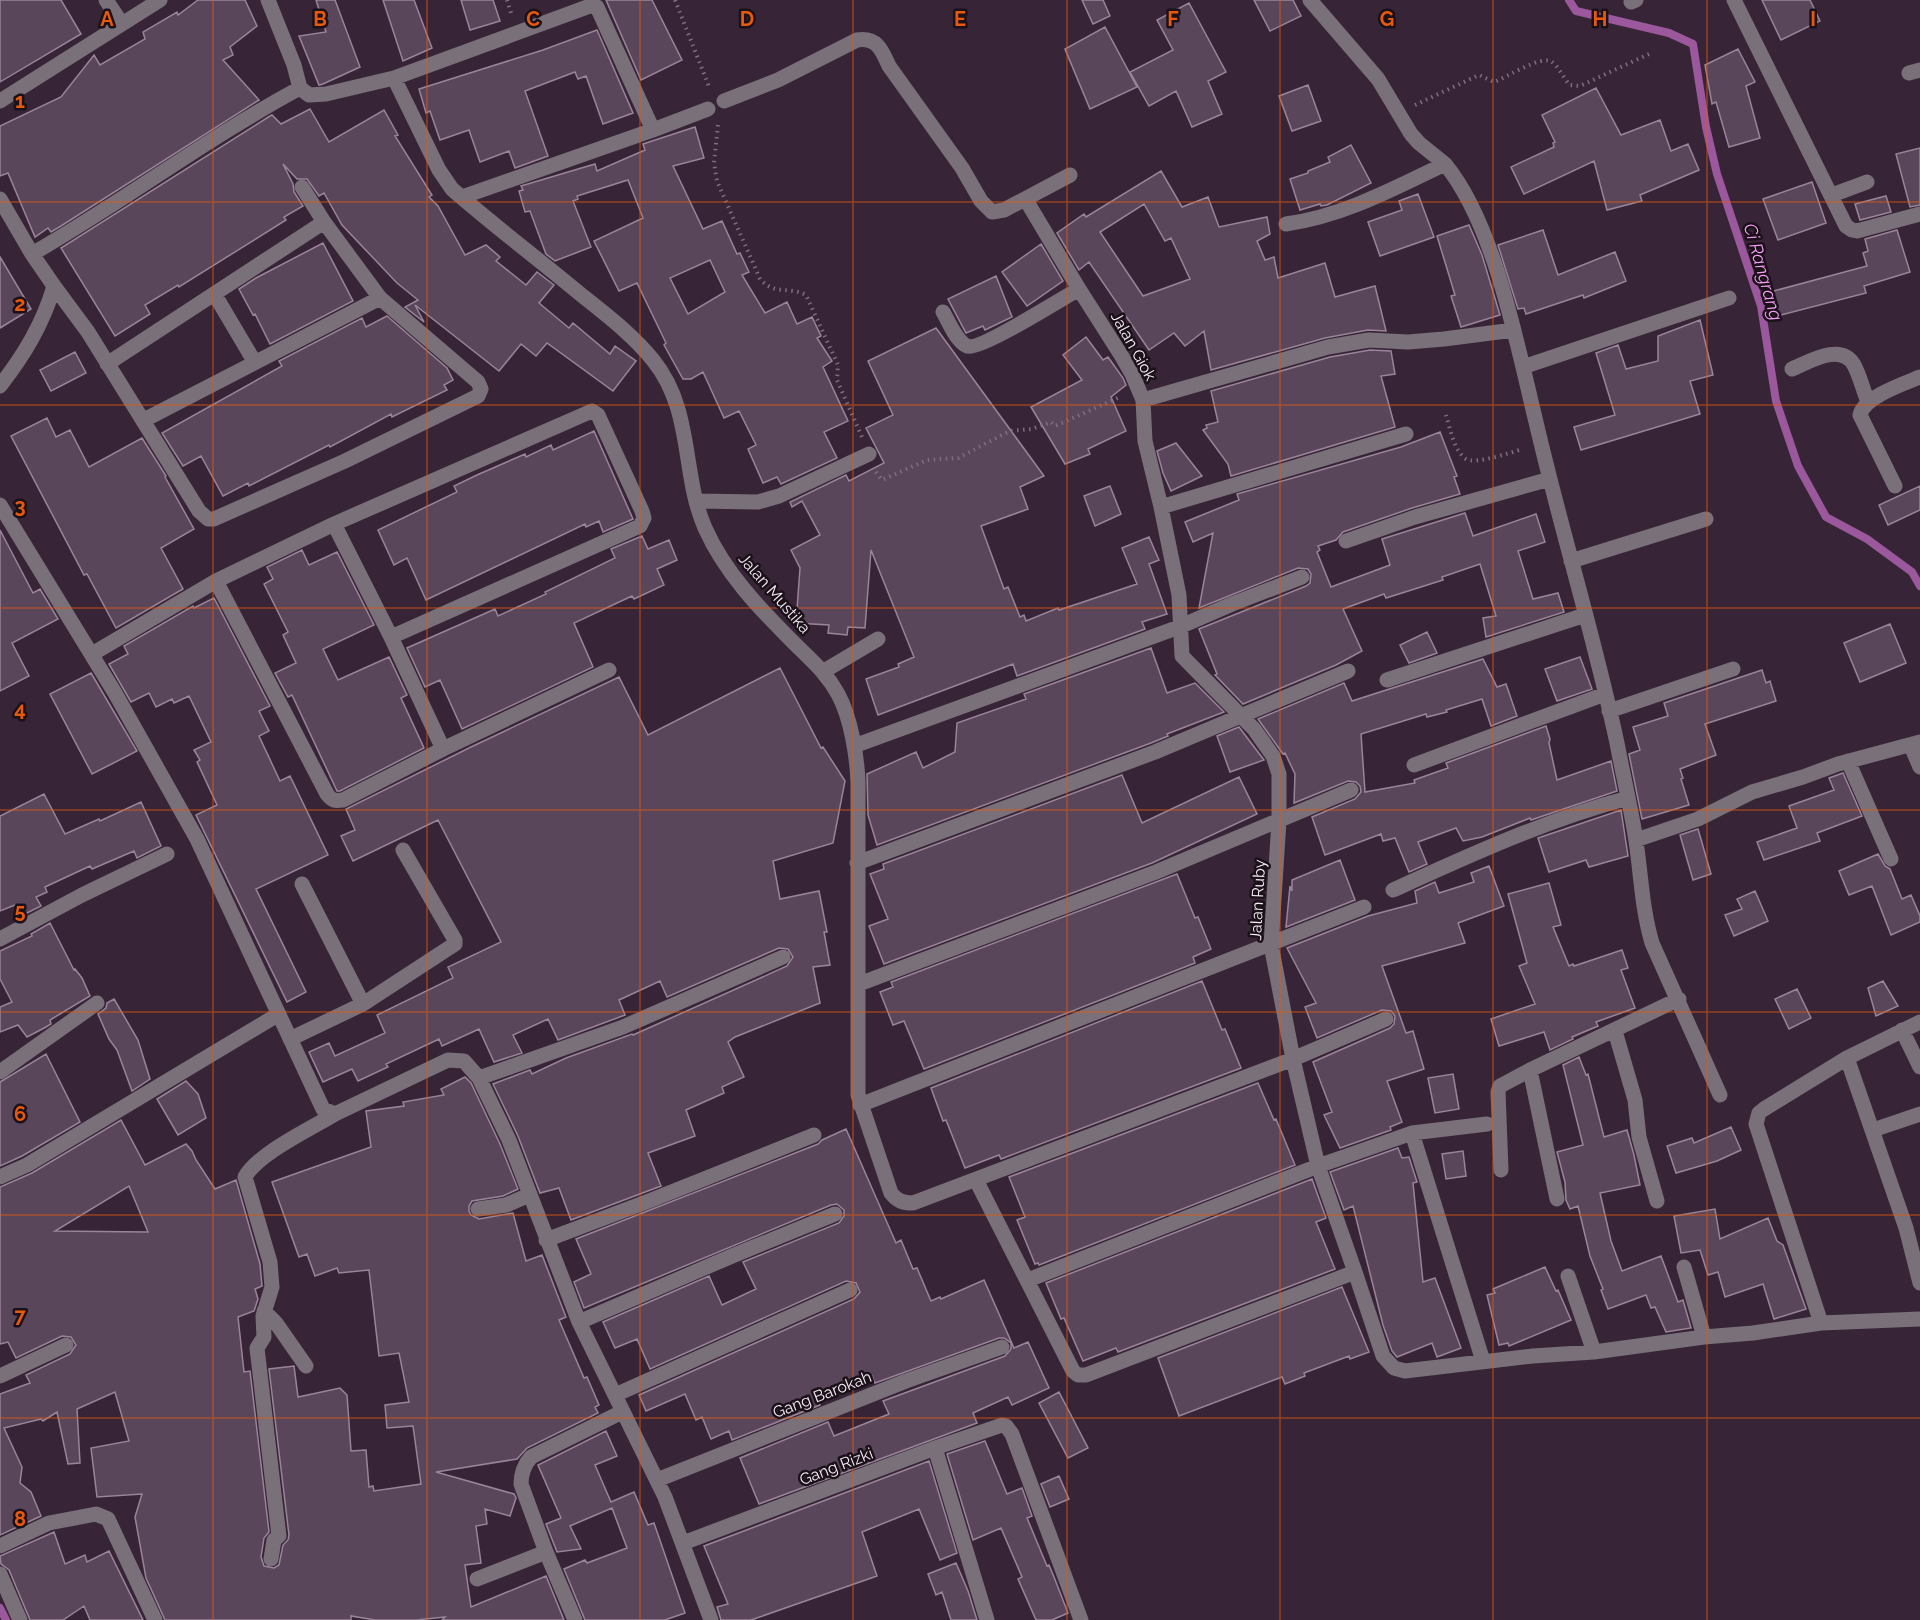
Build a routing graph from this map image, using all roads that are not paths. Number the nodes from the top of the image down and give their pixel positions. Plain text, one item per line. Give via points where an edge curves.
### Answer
1 (106, 0) edge
2 (160, 0) edge
3 (268, 0) edge
4 (1310, 0) edge
5 (1734, 0) edge
6 (122, 24) junction
7 (394, 78) junction
8 (300, 88) junction
9 (0, 101) edge
10 (723, 101) dead end
11 (713, 114) road end
12 (653, 130) junction
13 (1444, 164) junction
14 (1070, 175) dead end
15 (1867, 182) dead end
16 (302, 187) dead end
17 (1832, 195) junction
18 (462, 198) junction
19 (0, 199) edge
20 (1026, 200) junction
21 (1920, 214) edge
22 (324, 222) junction
23 (1286, 224) dead end
24 (32, 254) junction
25 (54, 286) junction
26 (1079, 289) junction
27 (215, 295) junction
28 (380, 298) junction
29 (1729, 298) dead end
30 (943, 312) dead end
31 (1514, 330) junction
32 (254, 362) junction
33 (106, 364) junction
34 (1523, 367) junction
35 (1792, 369) dead end
36 (1920, 377) edge
37 (0, 386) edge
38 (1141, 395) junction
39 (1868, 402) junction
40 (144, 420) junction
41 (1406, 434) dead end
42 (869, 454) road end
43 (1550, 478) junction
44 (1895, 486) dead end
45 (697, 501) junction
46 (0, 506) edge
47 (1161, 507) junction
48 (1706, 519) dead end
49 (334, 524) junction
50 (1346, 541) dead end
51 (1571, 561) junction
52 (1302, 577) dead end
53 (216, 581) junction
54 (1585, 615) junction
55 (1179, 627) junction
56 (391, 637) junction
57 (878, 639) dead end
58 (92, 654) junction
59 (1733, 669) dead end
60 (609, 670) dead end
61 (824, 671) junction
62 (1348, 671) dead end
63 (1387, 680) dead end
64 (1605, 694) junction
65 (1609, 711) junction
66 (1242, 716) junction
67 (1916, 744) edge
68 (854, 746) junction
69 (443, 749) junction
70 (1848, 761) junction
71 (1414, 765) dead end
72 (1920, 767) edge
73 (1351, 790) dead end
74 (1628, 798) junction
75 (1279, 821) junction
76 (1636, 840) junction
77 (403, 850) dead end
78 (167, 854) dead end
79 (1891, 859) dead end
80 (857, 863) junction
81 (302, 884) dead end
82 (1393, 890) dead end
83 (1364, 907) dead end
84 (0, 939) edge
85 (1272, 945) junction
86 (783, 957) dead end
87 (859, 984) junction
88 (1679, 999) junction
89 (97, 1003) dead end
90 (363, 1004) junction
91 (279, 1014) junction
92 (1386, 1020) dead end
93 (1920, 1022) edge
94 (1902, 1030) junction
95 (1615, 1031) junction
96 (290, 1039) junction
97 (1847, 1058) junction
98 (1293, 1059) junction
99 (1920, 1067) edge
100 (1530, 1070) junction
101 (0, 1072) edge
102 (479, 1078) junction
103 (1720, 1095) dead end
104 (860, 1105) junction
105 (335, 1114) junction
106 (1920, 1114) edge
107 (1487, 1124) dead end
108 (1873, 1130) junction
109 (1412, 1133) junction
110 (814, 1135) dead end
111 (1318, 1166) junction
112 (1501, 1170) dead end
113 (0, 1177) edge
114 (976, 1179) junction
115 (529, 1195) junction
116 (1557, 1199) dead end
117 (1658, 1201) dead end
118 (478, 1209) dead end
119 (835, 1214) dead end
120 (1913, 1227) edge
121 (546, 1240) junction
122 (1684, 1267) dead end
123 (1355, 1272) junction
124 (1568, 1276) dead end
125 (1028, 1280) junction
126 (1920, 1283) edge
127 (850, 1290) dead end
128 (264, 1311) junction
129 (1920, 1319) edge
130 (579, 1322) junction
131 (1821, 1323) junction
132 (1704, 1337) junction
133 (66, 1345) dead end
134 (1002, 1347) dead end
135 (1594, 1352) junction
136 (1483, 1361) junction
137 (306, 1365) dead end
138 (0, 1376) edge
139 (615, 1395) junction
140 (622, 1412) junction
141 (935, 1448) junction
142 (657, 1480) junction
143 (683, 1543) junction
144 (0, 1546) edge
145 (546, 1552) junction
146 (271, 1559) dead end
147 (0, 1574) edge
148 (477, 1579) dead end
149 (706, 1618) edge
150 (20, 1620) edge
151 (155, 1620) edge
152 (575, 1620) edge
153 (987, 1620) edge
154 (1082, 1620) edge

1 - 6 street
2 - 6 street
3 - 8 street
4 - 13 street via 1378,79 1419,143
5 - 17 street
6 - 9 street
7 - 8 street via 326,94 309,95
7 - 12 street via 594,6
7 - 18 street, Jalan Mustika via 439,170
8 - 24 street via 257,111
10 - 20 street via 778,80 857,40 867,39 882,52 986,206 992,212
11 - 12 street
12 - 18 street
13 - 23 street via 1350,208
13 - 31 street via 1460,184 1486,240
14 - 20 street
15 - 17 street
16 - 22 street
17 - 21 street via 1844,223 1852,230
18 - 45 street, Jalan Mustika via 619,325 655,363 678,408
19 - 24 street
20 - 26 street, Jalan Giok
22 - 27 street
22 - 28 street
24 - 25 street
25 - 33 street
25 - 37 street via 32,341
26 - 30 street via 972,347 957,336
26 - 38 street, Jalan Giok
27 - 32 street
27 - 33 street
28 - 32 street
28 - 40 street via 478,382 478,396 214,519 199,511
29 - 34 street
31 - 34 street
31 - 38 street via 1473,337 1369,340 1338,345
32 - 40 street
33 - 40 street
34 - 43 street
35 - 39 street via 1832,354 1846,357 1853,363
36 - 39 street
38 - 47 street, Jalan Giok via 1145,441
39 - 44 street via 1860,415
41 - 47 street
42 - 45 street via 758,502
43 - 50 street
43 - 51 street
45 - 61 street, Jalan Mustika via 715,549 731,572 762,610
46 - 58 street
47 - 55 street, Jalan Giok via 1179,595
48 - 51 street
49 - 53 street
49 - 56 street
49 - 56 street via 592,411 598,415 642,511 640,526
51 - 54 street
52 - 55 street
53 - 58 street
53 - 69 street via 330,798 343,800
54 - 63 street
54 - 64 street
55 - 66 street, Jalan Ruby via 1182,656
55 - 68 street
56 - 69 street
57 - 61 street
58 - 91 street via 197,839
59 - 65 street
60 - 69 street
61 - 68 street, Jalan Mustika via 839,696
62 - 66 street
64 - 65 street
64 - 71 street
65 - 74 street
66 - 75 street, Jalan Ruby via 1276,764
66 - 80 street
67 - 70 street
67 - 72 street
68 - 80 street, Jalan Mustika via 858,783
70 - 76 street via 1752,792 1698,819
70 - 79 street
73 - 75 street
74 - 76 street
74 - 82 street via 1554,820
75 - 85 street, Jalan Ruby
75 - 87 street via 1146,876
76 - 88 street via 1647,927
77 - 90 street via 455,944
78 - 84 street
80 - 87 street, Jalan Mustika
81 - 90 street
83 - 85 street
85 - 98 street, Jalan Ruby
85 - 104 street
86 - 102 street via 622,1027
87 - 104 street, Jalan Mustika
88 - 95 street
88 - 103 street
89 - 101 street
90 - 96 street
91 - 96 street
91 - 113 street via 27,1165
92 - 98 street
93 - 94 street
94 - 97 street
94 - 99 street
95 - 100 street
95 - 117 street
96 - 105 street via 320,1105
97 - 108 street
97 - 131 street via 1764,1109 1756,1124
98 - 111 street, Jalan Ruby
98 - 114 street
100 - 112 street via 1499,1088
100 - 116 street
102 - 105 street via 464,1061 448,1060
102 - 115 street via 509,1140
104 - 114 street, Jalan Mustika via 895,1199 913,1203
105 - 128 street via 262,1157 245,1177 271,1268 272,1287
106 - 108 street
107 - 109 street
108 - 120 street
109 - 111 street
109 - 136 street
110 - 121 street
111 - 123 street, Jalan Ruby
111 - 125 street
114 - 125 street
115 - 118 street via 506,1205
115 - 121 street
119 - 130 street
120 - 126 street
121 - 130 street
122 - 132 street
123 - 125 street via 1083,1376 1073,1371
123 - 136 street, Jalan Ruby via 1383,1356 1394,1368 1405,1371
124 - 135 street
127 - 139 street
128 - 137 street
128 - 146 street via 264,1337 257,1348 279,1536 274,1540
129 - 131 street
130 - 139 street
131 - 132 street
132 - 135 street
133 - 138 street
134 - 142 street, Gang Barokah
135 - 136 street
139 - 140 street
140 - 142 street
140 - 145 street via 526,1462 521,1484
141 - 143 street, Gang Rizki
141 - 153 street
141 - 154 street, Gang Rizki via 1006,1426
142 - 143 street
143 - 149 street
144 - 151 street via 49,1523 101,1515 108,1519
145 - 148 street
145 - 152 street
147 - 150 street

